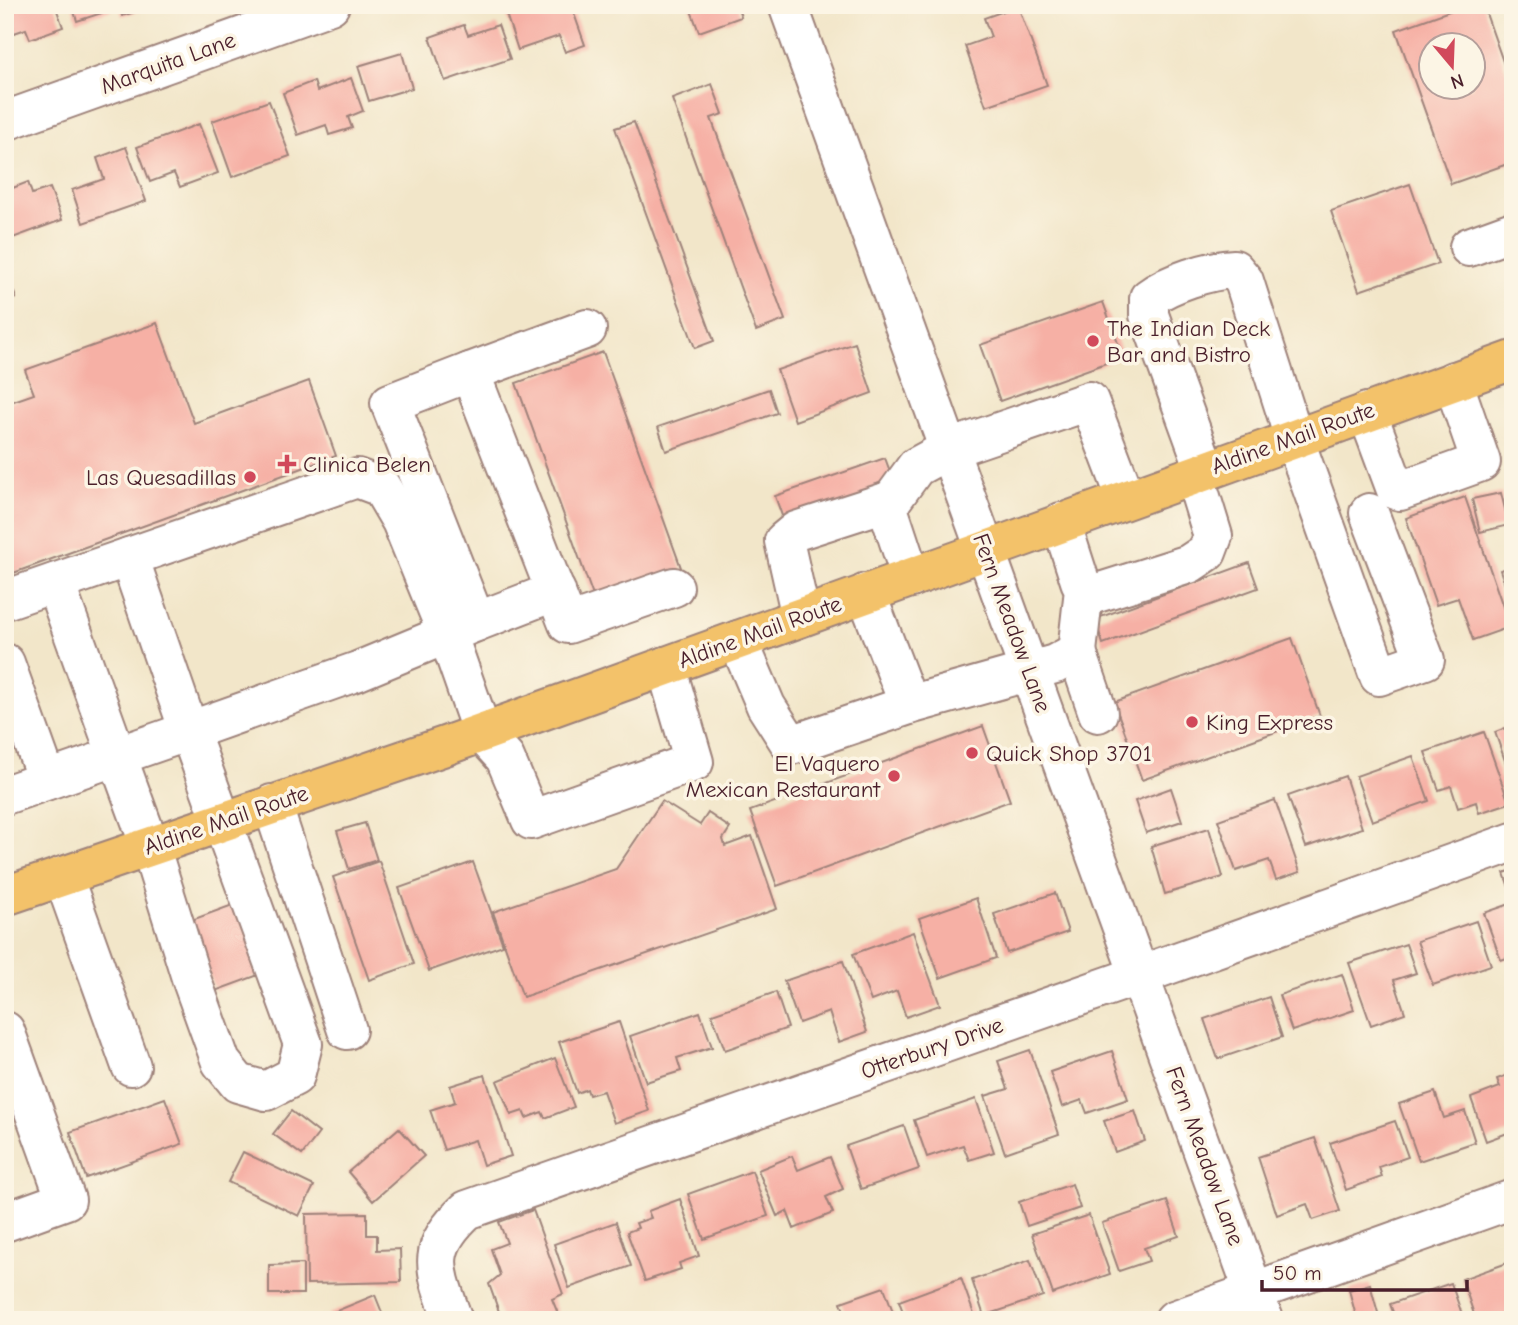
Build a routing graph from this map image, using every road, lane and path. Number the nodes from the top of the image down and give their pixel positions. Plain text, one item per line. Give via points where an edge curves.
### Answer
1 (330, 5) edge
2 (788, 5) edge
3 (5, 121) edge
4 (1513, 231) edge
5 (1469, 247) dead end
6 (587, 328) dead end
7 (1513, 360) edge
8 (470, 372) junction
9 (1453, 381) junction
10 (1367, 412) junction
11 (1294, 438) junction
12 (949, 449) junction
13 (1199, 471) junction
14 (1126, 498) junction
15 (886, 502) junction
16 (1384, 502) junction
17 (1061, 522) junction
18 (1326, 527) junction
19 (985, 550) junction
20 (129, 557) junction
21 (911, 578) junction
22 (55, 583) junction
23 (674, 587) dead end
24 (1084, 589) junction
25 (556, 592) junction
26 (866, 593) junction
27 (5, 600) edge
28 (801, 617) junction
29 (461, 628) junction
30 (738, 640) junction
31 (1077, 652) junction
32 (5, 663) edge
33 (666, 666) junction
34 (1029, 670) junction
35 (909, 705) junction
36 (1098, 713) dead end
37 (189, 731) junction
38 (482, 733) junction
39 (117, 756) junction
40 (47, 780) junction
41 (5, 795) edge
42 (272, 804) junction
43 (222, 822) junction
44 (1513, 842) edge
45 (150, 846) junction
46 (64, 876) junction
47 (5, 896) edge
48 (1140, 975) junction
49 (347, 1030) dead end
50 (5, 1031) edge
51 (131, 1066) dead end
52 (1513, 1199) edge
53 (5, 1222) edge
54 (1259, 1306) edge
55 (453, 1320) edge
56 (1174, 1320) edge

1 - 3 street, Marquita Lane
2 - 12 street, Fern Meadow Lane
4 - 5 street
6 - 8 street
7 - 9 main road, Aldine Mail Route
8 - 25 street
8 - 29 street via 390,403
9 - 10 main road, Aldine Mail Route
9 - 16 street via 1481,462
10 - 11 main road, Aldine Mail Route
10 - 16 street
11 - 13 main road, Aldine Mail Route
11 - 13 street via 1239,275 1234,270 1218,270 1159,290 1149,298 1149,315
11 - 18 street
12 - 14 street via 1089,401
12 - 15 street via 916,467
12 - 19 street, Fern Meadow Lane
13 - 14 main road, Aldine Mail Route
13 - 24 street via 1213,536 1207,552 1189,564 1094,594
14 - 17 main road, Aldine Mail Route
15 - 21 street
15 - 28 street via 796,531 784,541
16 - 18 street
16 - 18 street via 1424,660 1379,676
17 - 19 main road, Aldine Mail Route
17 - 24 street
19 - 21 main road, Aldine Mail Route
19 - 34 street, Fern Meadow Lane
20 - 22 street
20 - 29 street via 358,478 381,487
20 - 37 street
21 - 26 main road, Aldine Mail Route
22 - 27 street
22 - 39 street
23 - 25 street via 568,624
24 - 31 street
25 - 29 street
26 - 28 main road, Aldine Mail Route
26 - 35 street
28 - 30 main road, Aldine Mail Route
29 - 37 street via 358,671
29 - 38 street
30 - 33 main road, Aldine Mail Route
30 - 35 street via 766,706 791,745
31 - 34 street via 1055,664
31 - 36 street
32 - 40 street
33 - 38 main road, Aldine Mail Route
33 - 38 street via 694,762 531,820 505,758
34 - 35 street
34 - 48 street, Fern Meadow Lane
37 - 39 street
37 - 43 street
38 - 42 main road, Aldine Mail Route
39 - 40 street
39 - 45 street
40 - 41 street
42 - 43 main road, Aldine Mail Route
42 - 49 street
43 - 45 main road, Aldine Mail Route
43 - 45 street via 303,1044 295,1076 266,1091 238,1083 222,1062
44 - 48 street, Otterbury Drive
45 - 46 main road, Aldine Mail Route
46 - 47 main road, Aldine Mail Route
46 - 51 street
48 - 54 street, Fern Meadow Lane
48 - 55 street, Otterbury Drive via 467,1210 440,1241 436,1266
50 - 53 street via 66,1199
52 - 54 street
54 - 56 street

